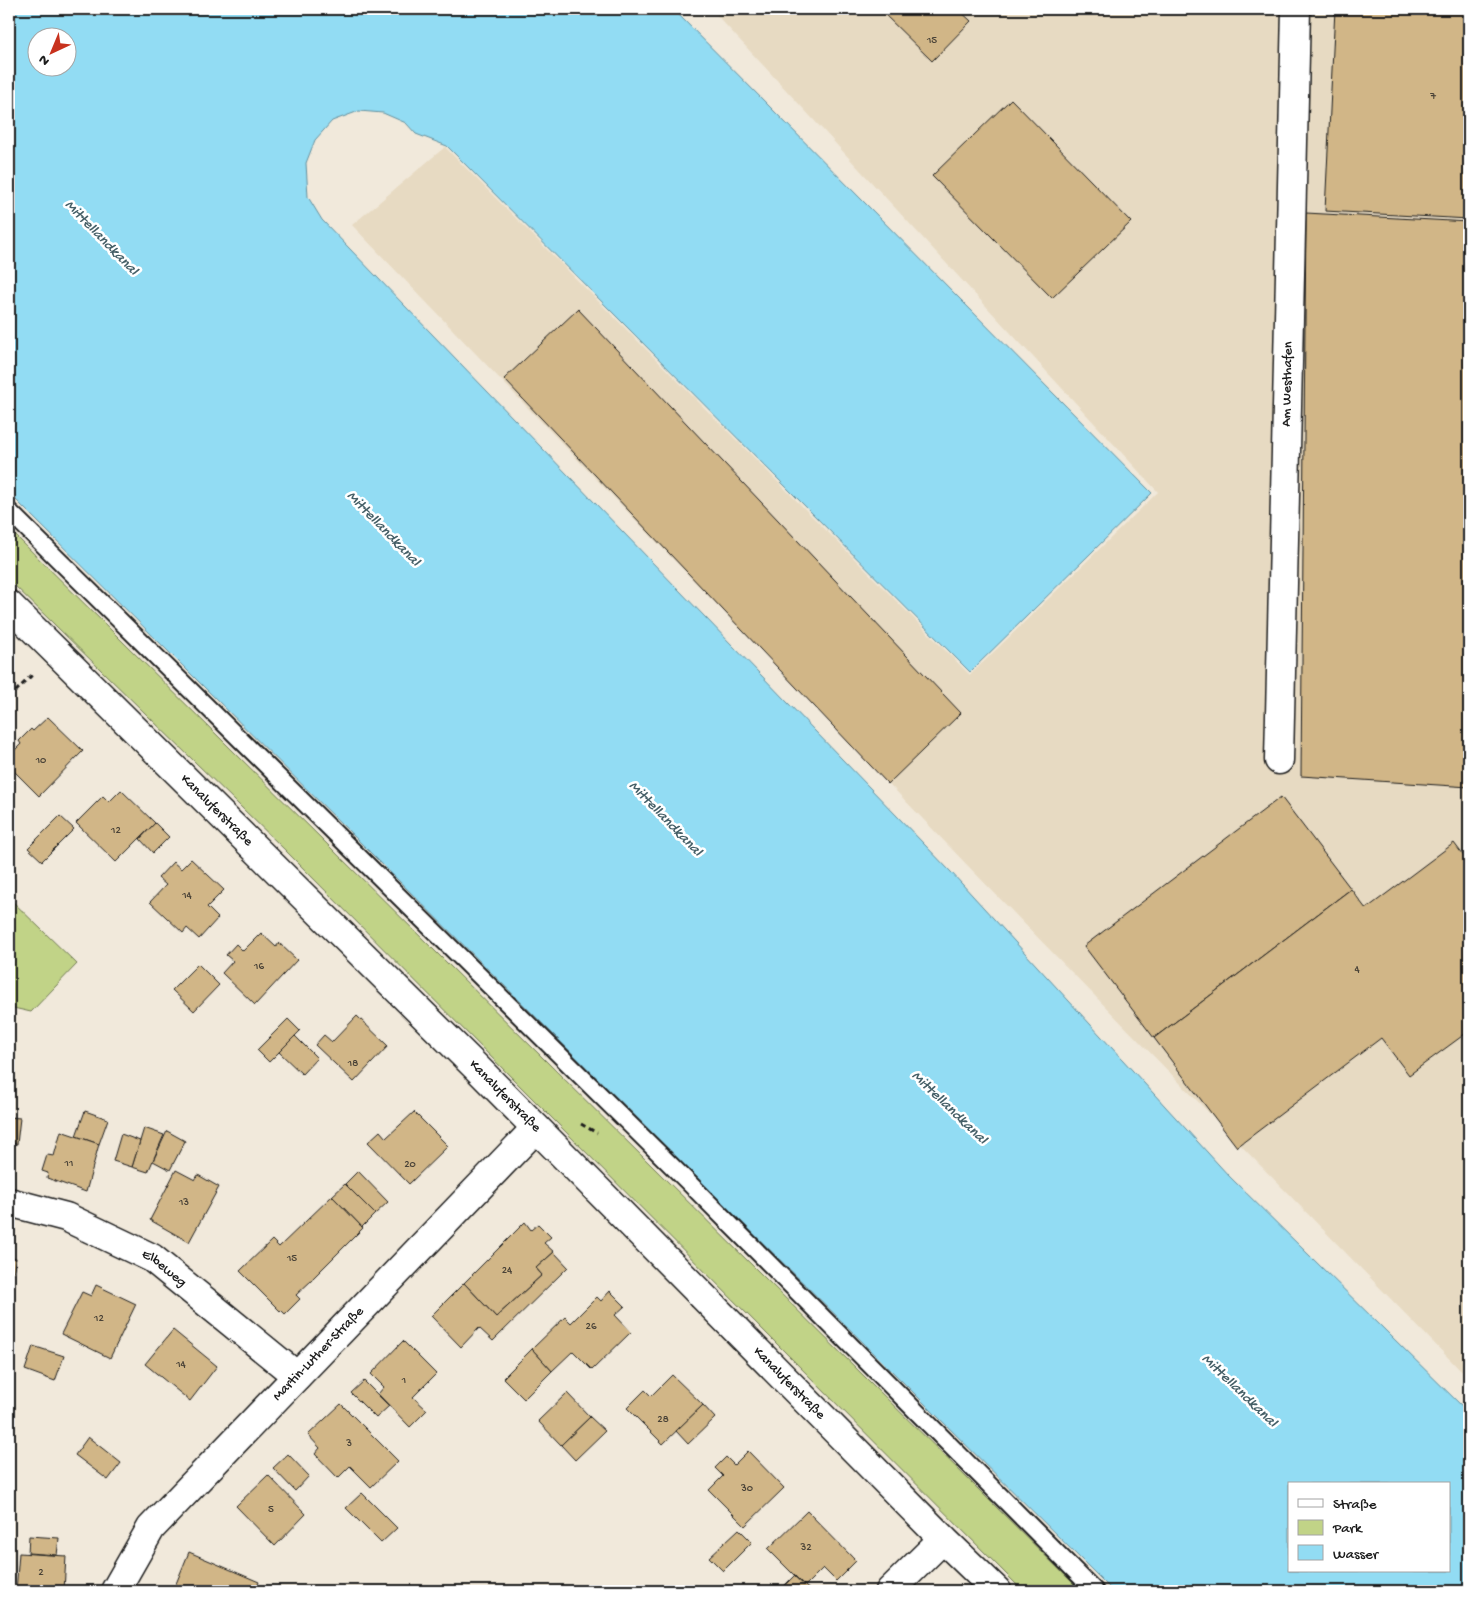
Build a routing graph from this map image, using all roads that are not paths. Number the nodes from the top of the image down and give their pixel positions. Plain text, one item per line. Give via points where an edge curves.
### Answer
1 (1296, 9) edge
2 (9, 511) edge
3 (9, 605) edge
4 (1279, 760) dead end
5 (536, 1128) junction
6 (9, 1202) edge
7 (297, 1376) junction
8 (943, 1539) junction
9 (115, 1591) edge
10 (890, 1591) edge
11 (997, 1591) edge
12 (1095, 1591) edge

1 - 4 street, Am Westhafen
2 - 12 lane via 686,1180
3 - 5 street, Kanaluferstraße
5 - 7 street, Martin-Luther-Straße
5 - 8 street, Kanaluferstraße
6 - 7 street, Elbeweg via 66,1217 152,1258
7 - 9 street, Martin-Luther-Straße via 151,1528
8 - 10 street
8 - 11 street, Kanaluferstraße

